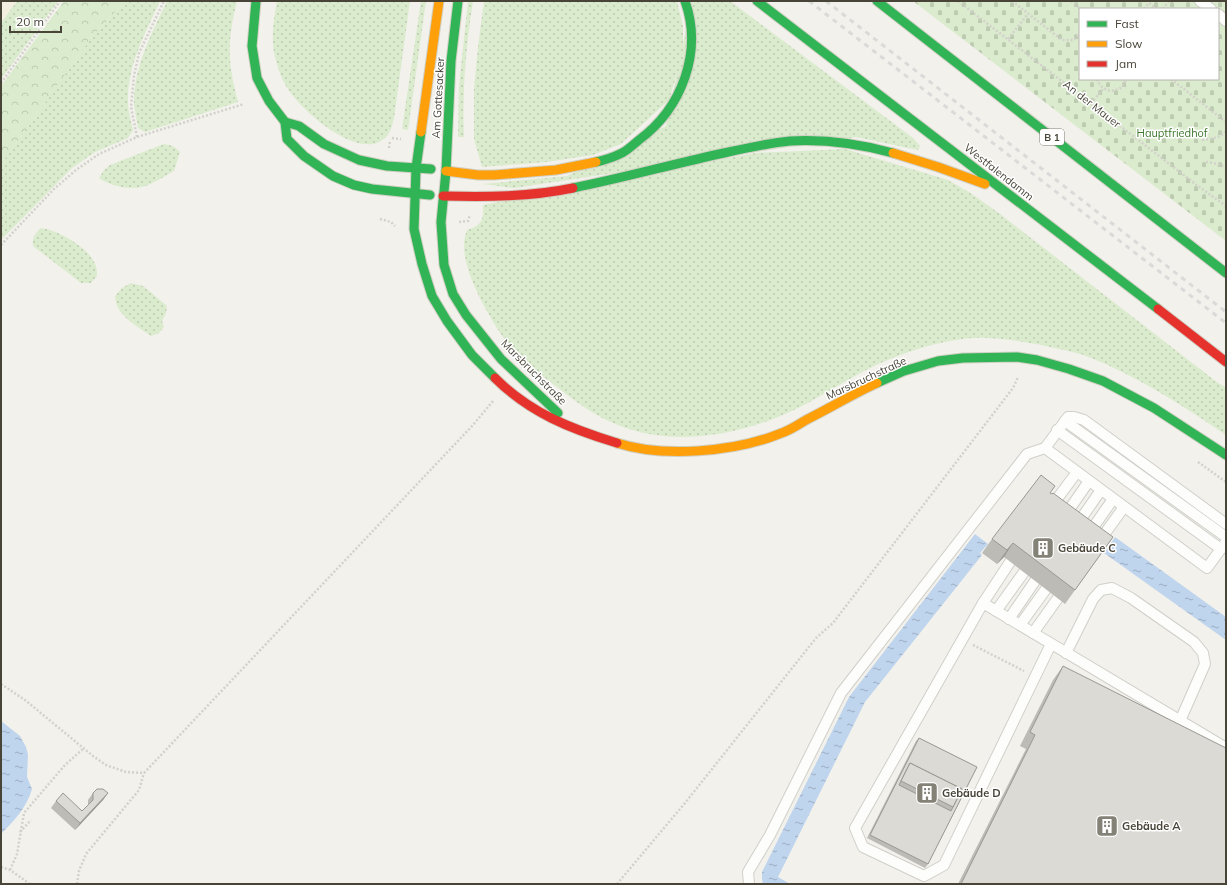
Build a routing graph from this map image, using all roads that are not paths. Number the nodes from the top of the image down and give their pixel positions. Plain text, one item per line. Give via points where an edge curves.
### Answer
1 (256, 1) edge
2 (439, 1) edge
3 (458, 1) edge
4 (685, 1) edge
5 (757, 1) edge
6 (877, 1) edge
7 (1200, 1) edge
8 (1210, 8) edge
9 (285, 122) junction
10 (416, 168) junction
11 (446, 171) junction
12 (415, 193) junction
13 (1008, 194) junction
14 (443, 196) junction
15 (1226, 273) edge
16 (1226, 362) edge
17 (1064, 421) junction
18 (575, 428) junction
19 (1057, 430) junction
20 (1045, 448) junction
21 (1226, 455) edge
22 (1076, 472) junction
23 (1089, 481) junction
24 (1101, 490) junction
25 (1113, 499) junction
26 (1124, 507) junction
27 (1048, 511) edge
28 (1061, 520) edge
29 (1226, 524) edge
30 (1074, 529) edge
31 (1226, 537) edge
32 (1085, 538) edge
33 (1223, 545) edge
34 (1096, 546) edge
35 (1010, 562) edge
36 (1024, 572) dead end
37 (1035, 581) dead end
38 (1046, 589) dead end
39 (1058, 598) dead end
40 (983, 603) junction
41 (996, 611) junction
42 (1009, 618) junction
43 (1020, 626) junction
44 (1033, 633) junction
45 (1051, 644) junction
46 (1066, 653) junction
47 (1180, 721) junction
48 (1226, 748) edge
49 (748, 884) edge

1 - 9 main road via 252,46 257,78 269,101
2 - 10 main road, Am Gottesacker
3 - 11 main road, Am Gottesacker
4 - 11 main road via 692,24 692,46 682,88 661,122 623,153 592,163 544,171 483,175
5 - 13 main road, Westfalendamm
6 - 15 main road, B 1
7 - 8 lane
9 - 10 main road via 299,126 324,144 359,160 387,166
9 - 12 main road via 287,139 304,156 333,176 372,189
10 - 11 main road
10 - 12 main road, Am Gottesacker
11 - 14 main road, Am Gottesacker
12 - 14 main road
12 - 18 main road, Marsbruchstraße via 414,230 422,264 432,296 447,321 472,355 522,402 554,420
13 - 14 main road via 927,162 893,152 859,144 791,141 761,145 558,191 497,196
13 - 16 main road, Westfalendamm
14 - 18 main road, Marsbruchstraße via 441,222 444,265 453,294 466,315 502,359
17 - 19 lane
17 - 29 lane via 1068,417 1084,420
17 - 31 lane
18 - 21 main road, Marsbruchstraße via 632,448 714,450 748,444 780,434 904,371 944,360 1017,357 1069,369 1103,381 1154,408
19 - 20 lane
19 - 33 lane
20 - 22 lane
20 - 49 lane via 1027,454 841,693 770,835 748,872
22 - 23 lane
22 - 27 lane
23 - 24 lane
23 - 28 lane
24 - 25 lane
24 - 30 lane
25 - 26 lane
25 - 32 lane
26 - 33 lane via 1207,568
26 - 34 lane
35 - 40 lane
36 - 41 lane
37 - 42 lane
38 - 43 lane
39 - 44 lane
40 - 41 lane
40 - 45 lane via 855,828 863,847 924,876 944,865
41 - 42 lane
42 - 43 lane
43 - 44 lane
44 - 45 lane
45 - 46 lane
46 - 47 lane
46 - 47 lane via 1093,599 1101,590 1112,588 1131,598 1194,642 1203,653 1205,664
47 - 48 lane

